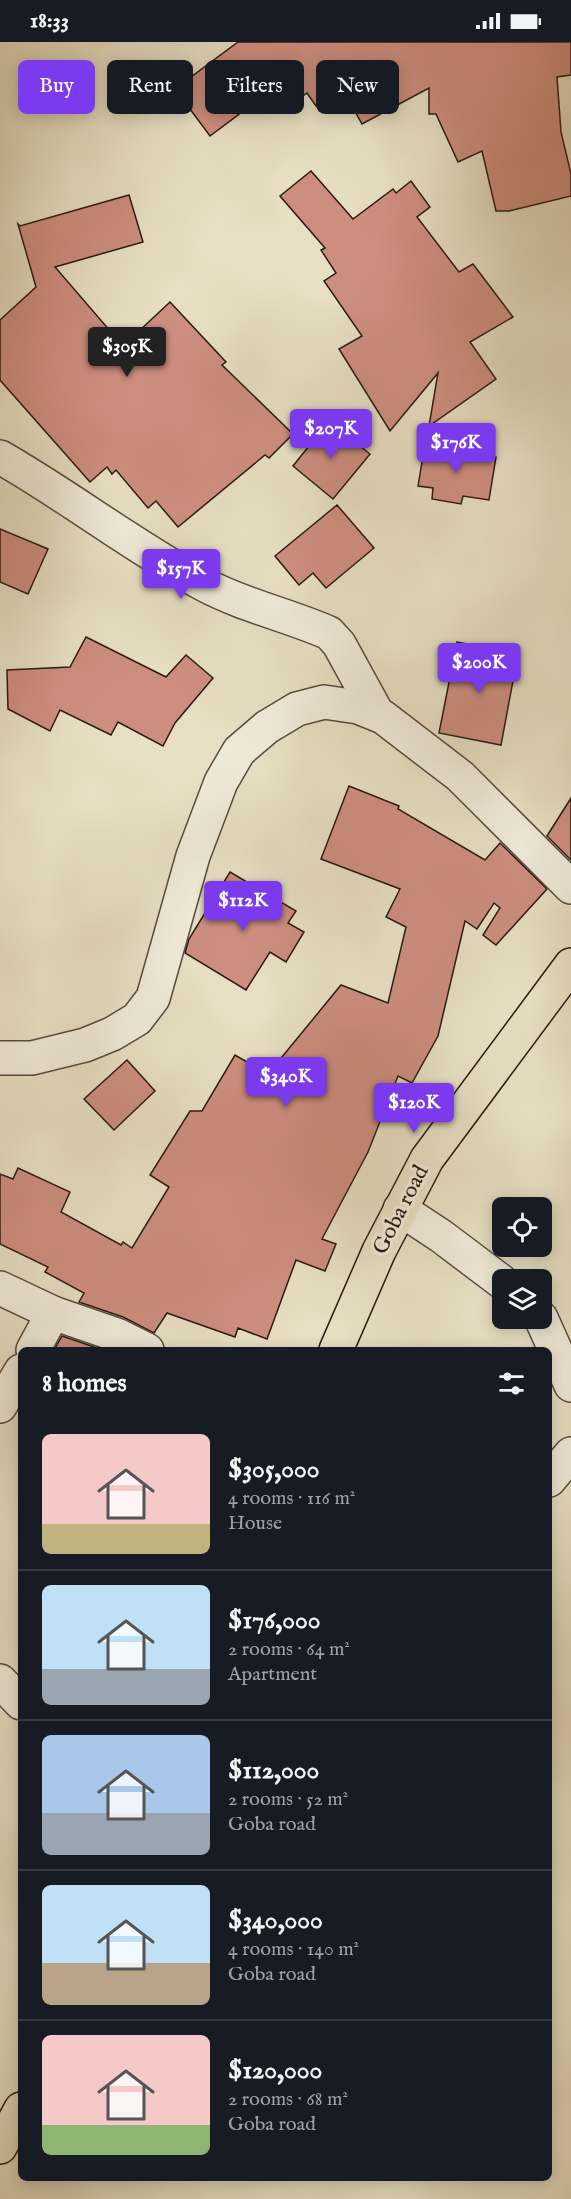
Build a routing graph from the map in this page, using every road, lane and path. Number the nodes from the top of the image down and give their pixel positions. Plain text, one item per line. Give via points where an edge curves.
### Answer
1 (0, 457) edge
2 (378, 716) junction
3 (571, 887) edge
4 (571, 966) edge
5 (0, 1058) edge
6 (400, 1209) junction
7 (492, 1274) edge
8 (0, 1288) edge
9 (54, 1313) junction
10 (552, 1326) edge
11 (546, 1329) edge
12 (571, 1337) edge
13 (35, 1347) edge
14 (141, 1347) edge
15 (337, 1347) edge
16 (18, 1376) edge
17 (571, 1385) edge
18 (0, 1406) edge
19 (571, 1454) edge
20 (552, 1476) edge
21 (0, 1681) edge
22 (18, 1700) edge
23 (18, 2114) edge
24 (0, 2147) edge

1 - 2 street via 206,585 329,633 339,644
2 - 3 street via 460,776
2 - 5 street via 358,707 324,702 297,709 267,727 239,751 222,782 193,856 153,998 136,1019 112,1034 32,1058
4 - 6 main road, Goba road via 427,1159
6 - 7 street
6 - 15 main road, Goba road
8 - 9 street
9 - 13 street
9 - 14 street
10 - 12 street
11 - 17 street
16 - 18 street
19 - 20 street
21 - 22 street
23 - 24 main road

